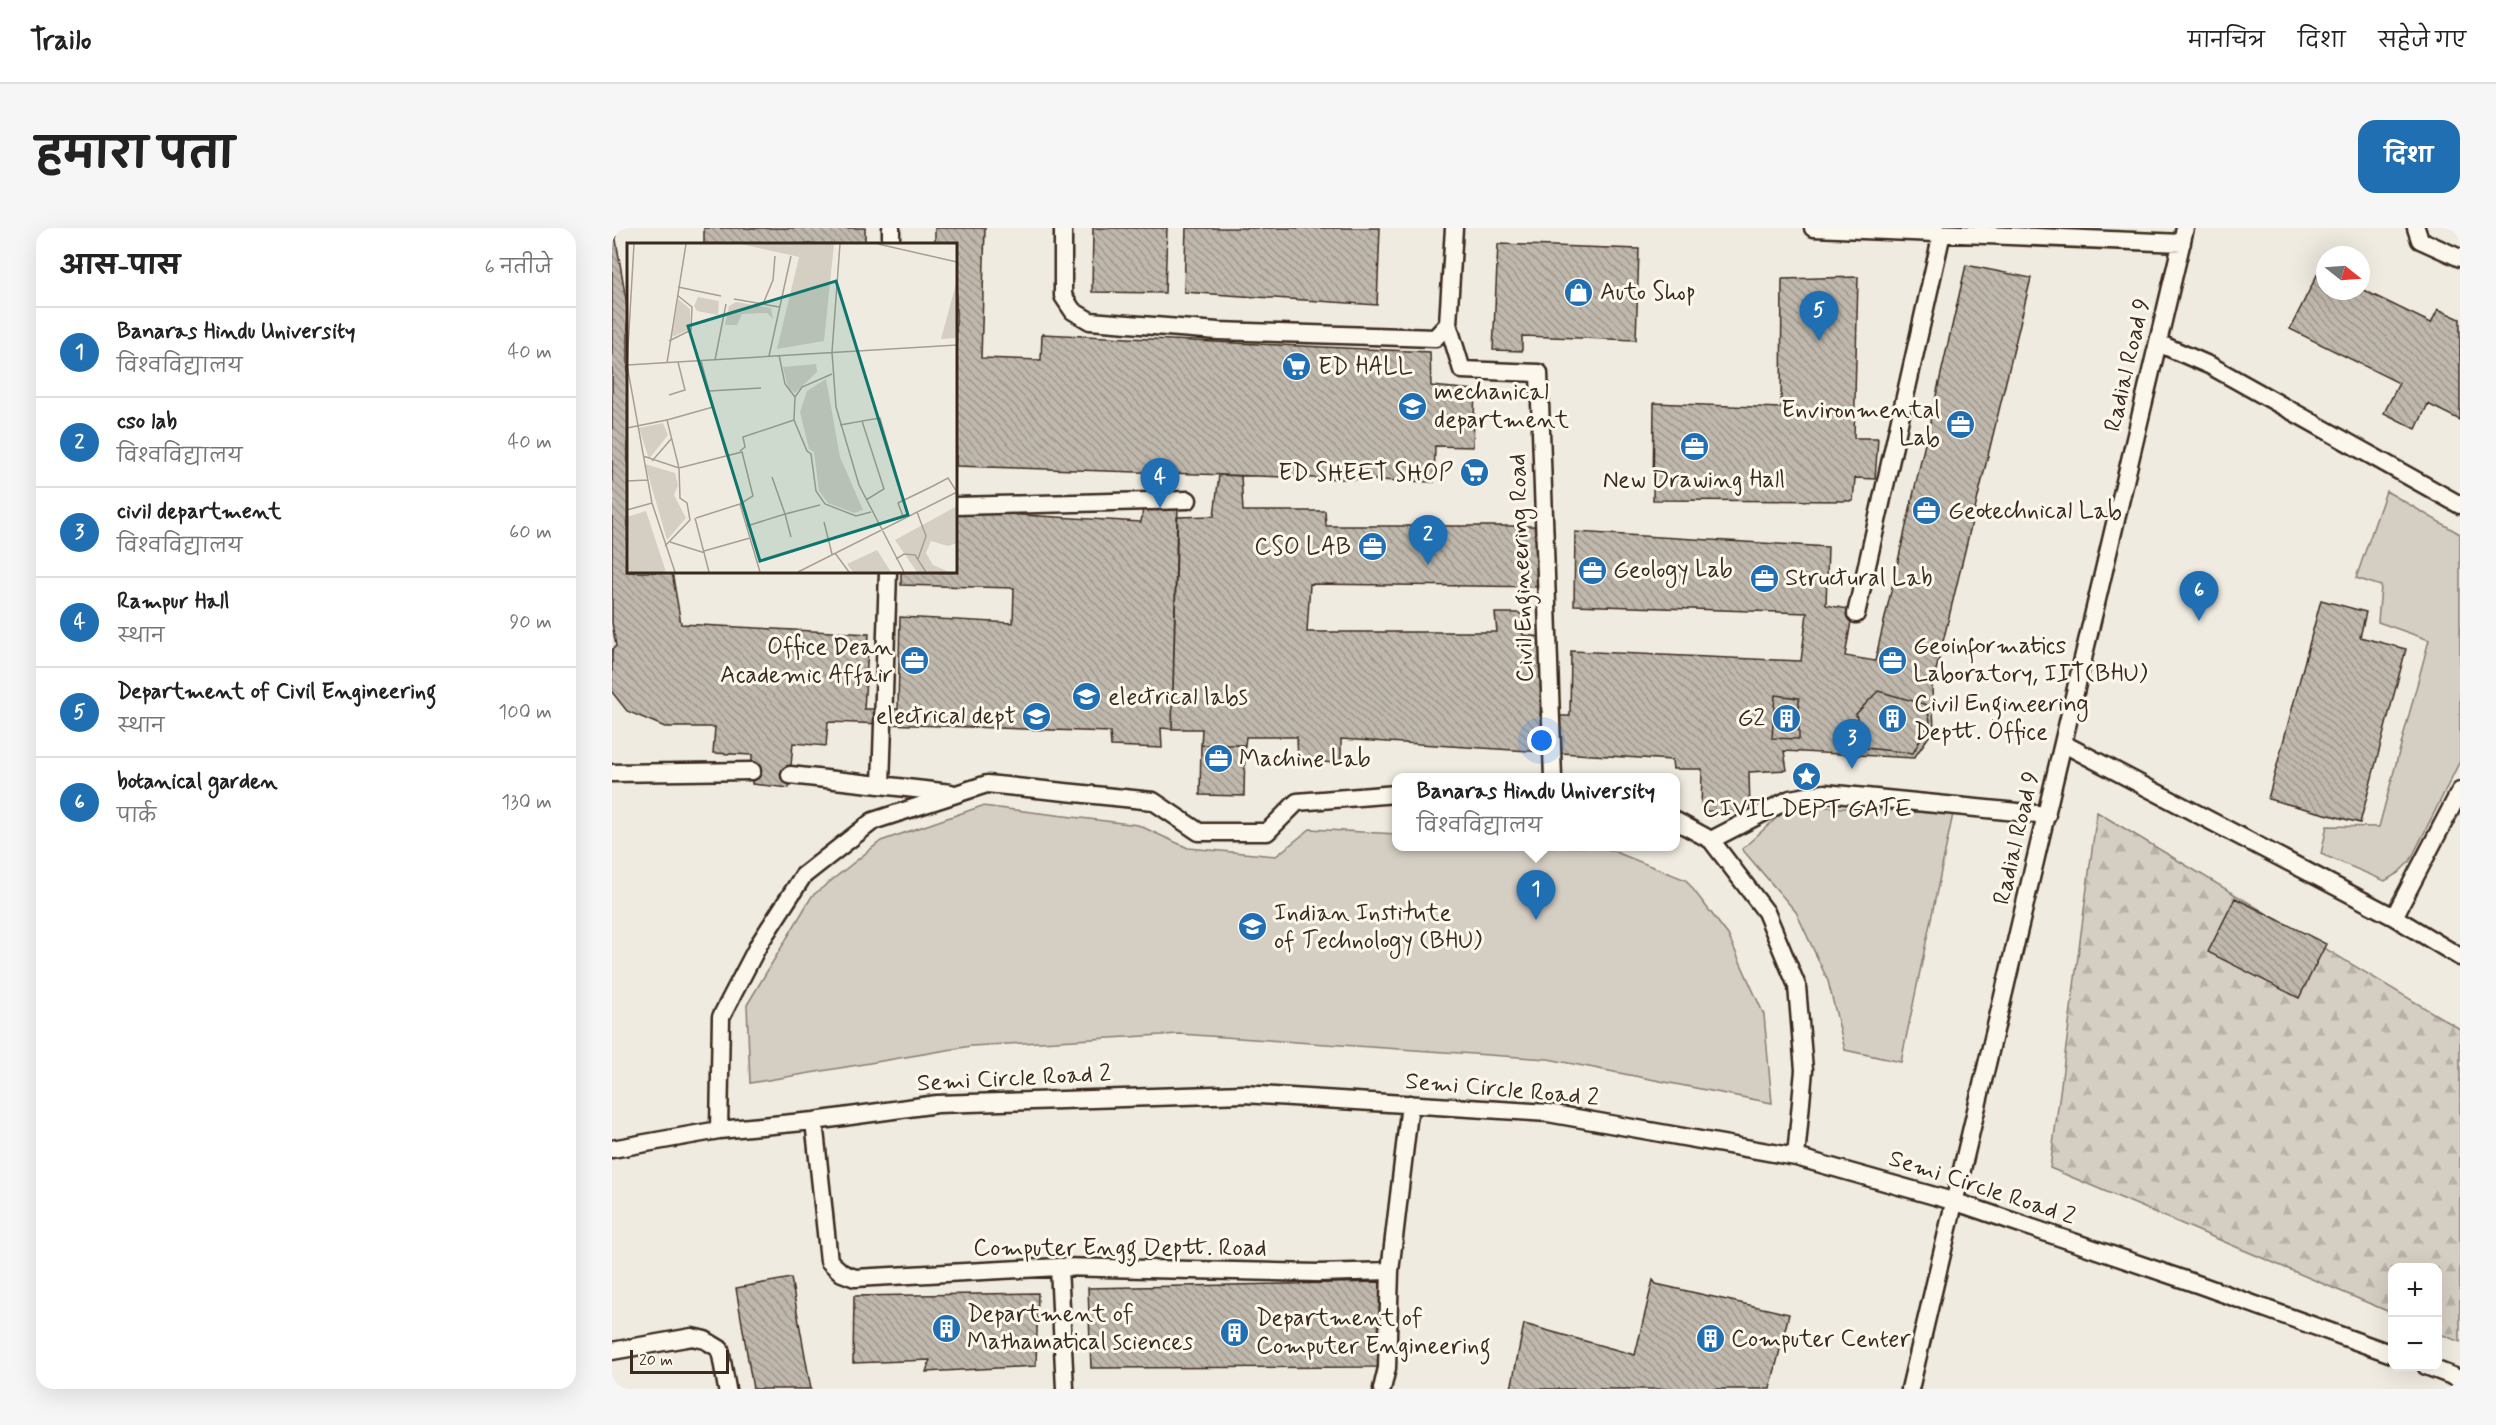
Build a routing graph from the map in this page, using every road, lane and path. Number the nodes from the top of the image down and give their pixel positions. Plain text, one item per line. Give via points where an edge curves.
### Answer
1 (1063, 228) edge
2 (1454, 228) edge
3 (1813, 228) edge
4 (2416, 228) edge
5 (1942, 233) junction
6 (2183, 235) edge
7 (2460, 258) edge
8 (1448, 324) junction
9 (2158, 343) junction
10 (1188, 500) dead end
11 (2460, 505) edge
12 (957, 506) edge
13 (888, 573) edge
14 (1856, 614) dead end
15 (2064, 744) junction
16 (752, 771) dead end
17 (612, 773) edge
18 (1553, 773) edge
19 (790, 775) dead end
20 (881, 785) junction
21 (2460, 791) edge
22 (957, 794) junction
23 (1392, 794) edge
24 (2047, 815) junction
25 (2454, 818) edge
26 (1680, 823) edge
27 (1711, 840) junction
28 (2394, 917) junction
29 (2460, 957) edge
30 (1410, 1104) junction
31 (814, 1121) junction
32 (719, 1130) junction
33 (612, 1149) edge
34 (1796, 1157) junction
35 (1956, 1202) junction
36 (1059, 1267) junction
37 (1390, 1271) junction
38 (612, 1352) edge
39 (2388, 1353) edge
40 (2440, 1371) edge
41 (2460, 1379) edge
42 (728, 1389) edge
43 (1065, 1389) edge
44 (1382, 1389) edge
45 (1910, 1389) edge

1 - 8 lane via 1064,296 1073,311 1090,321 1218,331 1435,338
2 - 8 lane
3 - 5 lane
4 - 7 lane via 2420,240
5 - 6 lane
5 - 14 lane
6 - 9 lane, Radial Road 9
8 - 18 lane, Civil Engineering Road via 1462,370 1539,373
9 - 11 lane via 2211,366
9 - 15 lane, Radial Road 9
10 - 12 lane
13 - 20 lane
15 - 24 lane, Radial Road 9
15 - 28 lane
16 - 17 lane
19 - 20 lane
20 - 22 lane
21 - 25 lane
22 - 23 lane via 987,784 1153,801 1199,832 1267,832 1297,802
22 - 32 lane via 873,821 803,876 759,944 721,1017
24 - 27 lane via 1825,793 1790,799
24 - 35 lane, Radial Road 9
25 - 28 lane
26 - 27 lane
27 - 34 lane via 1766,912 1797,986 1804,1070
28 - 29 lane
30 - 31 lane, Semi Circle Road 2 via 1244,1094 937,1104
30 - 34 lane, Semi Circle Road 2 via 1548,1113
30 - 37 lane
31 - 32 lane, Semi Circle Road 2
31 - 36 lane, Computer Engg Deptt. Road via 829,1261 842,1274 855,1278
32 - 33 lane, Semi Circle Road 2
34 - 35 lane, Semi Circle Road 2
35 - 39 lane, Semi Circle Road 2
35 - 45 lane, Radial Road 9
36 - 37 lane, Computer Engg Deptt. Road
36 - 43 lane
37 - 44 lane via 1387,1368
38 - 42 lane via 692,1337 705,1340 720,1349
40 - 41 lane

